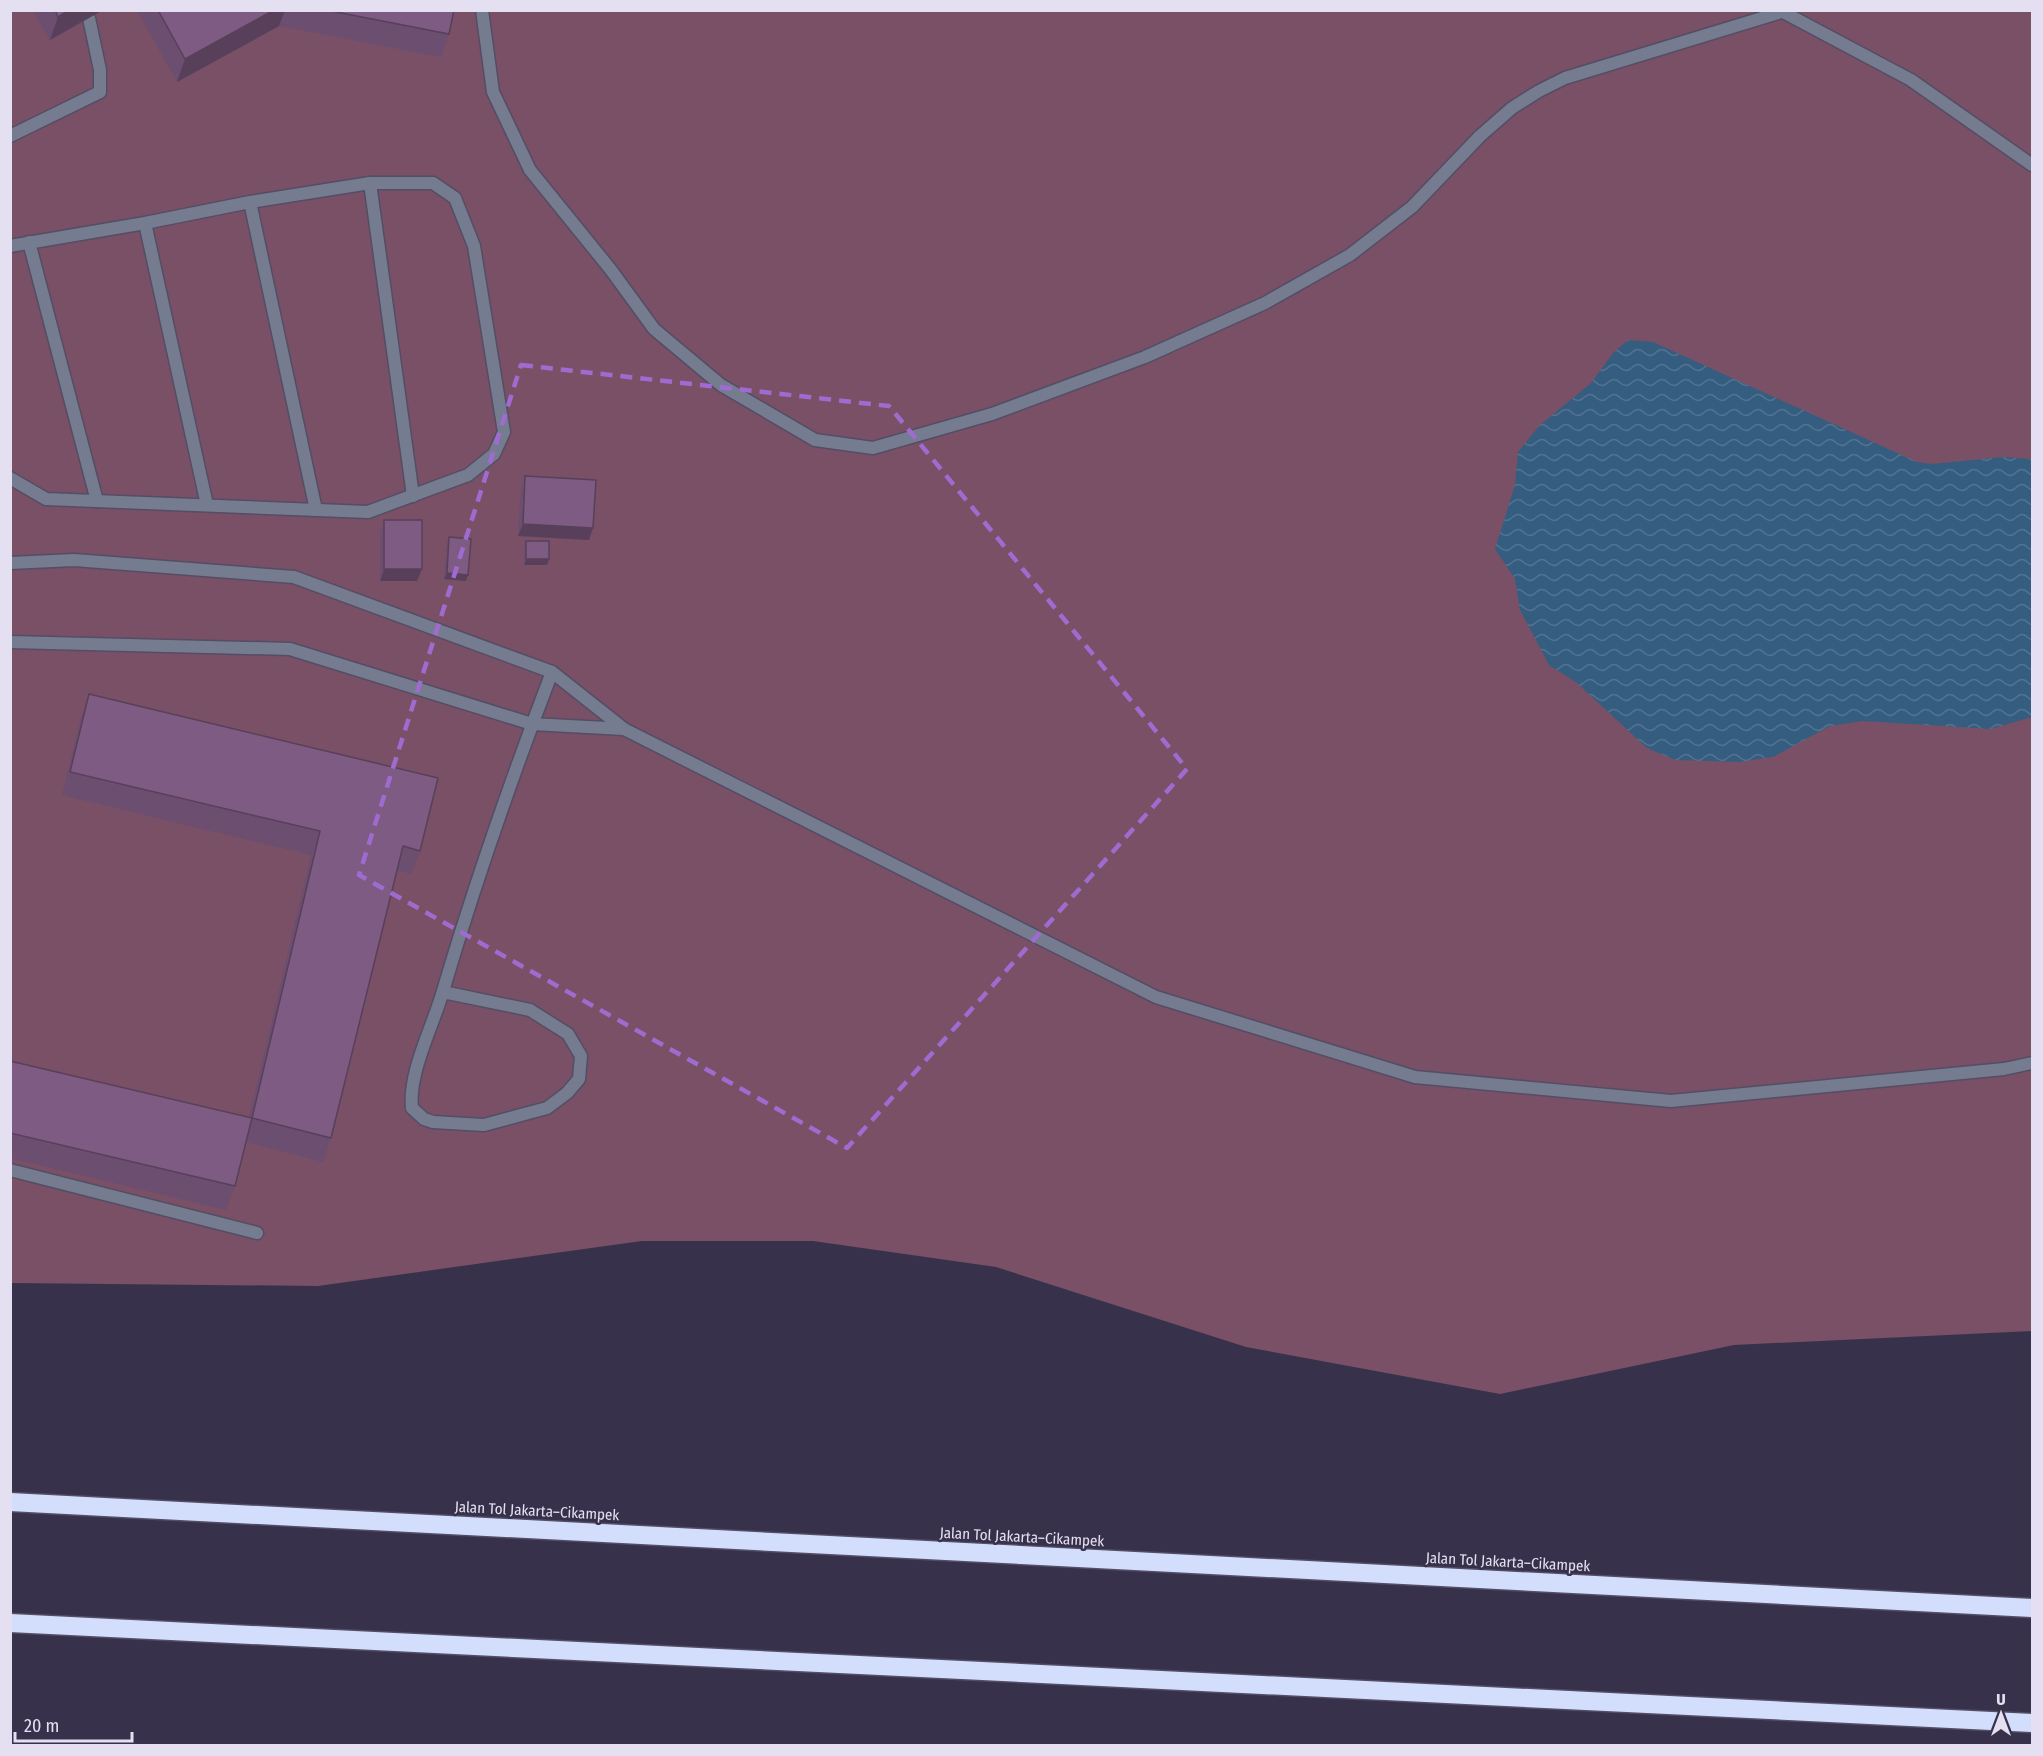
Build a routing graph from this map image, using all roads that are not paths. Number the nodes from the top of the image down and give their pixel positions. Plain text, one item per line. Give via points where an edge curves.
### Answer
1 (482, 10) edge
2 (1787, 12) edge
3 (89, 18) dead end
4 (10, 136) edge
5 (2032, 165) edge
6 (370, 183) junction
7 (250, 202) junction
8 (145, 223) junction
9 (29, 242) junction
10 (10, 246) edge
11 (10, 478) edge
12 (413, 496) junction
13 (97, 501) junction
14 (207, 505) junction
15 (316, 510) junction
16 (10, 563) edge
17 (10, 642) edge
18 (552, 672) junction
19 (532, 724) junction
20 (624, 729) junction
21 (443, 992) junction
22 (2032, 1063) edge
23 (10, 1170) edge
24 (257, 1233) dead end
25 (10, 1502) edge
26 (2032, 1608) edge
27 (10, 1623) edge
28 (2032, 1723) edge

1 - 2 lane via 492,92 530,170 654,329 721,385 815,440 873,448 992,414 1145,357 1265,303 1350,255 1412,207 1512,108 1539,91 1565,78
2 - 5 lane via 1911,80
3 - 4 lane via 100,70 100,92
6 - 7 lane
6 - 12 lane
6 - 12 lane via 433,183 455,198 474,246 504,432 494,454 468,476
7 - 8 lane
7 - 15 lane
8 - 9 lane
8 - 14 lane
9 - 10 lane
9 - 13 lane
11 - 13 lane via 46,499
12 - 15 lane via 368,512
13 - 14 lane
14 - 15 lane
16 - 18 lane via 74,560 294,577
17 - 19 lane via 290,649
18 - 19 lane
18 - 20 lane
19 - 20 lane
19 - 21 lane
20 - 22 lane via 1156,997 1415,1077 1671,1101 2004,1069
21 - 21 lane via 530,1010 568,1034 582,1056 579,1079 547,1108 524,1115 484,1125 424,1119 412,1108 410,1093
23 - 24 lane
25 - 26 highway, Jalan Tol Jakarta–Cikampek
27 - 28 highway

